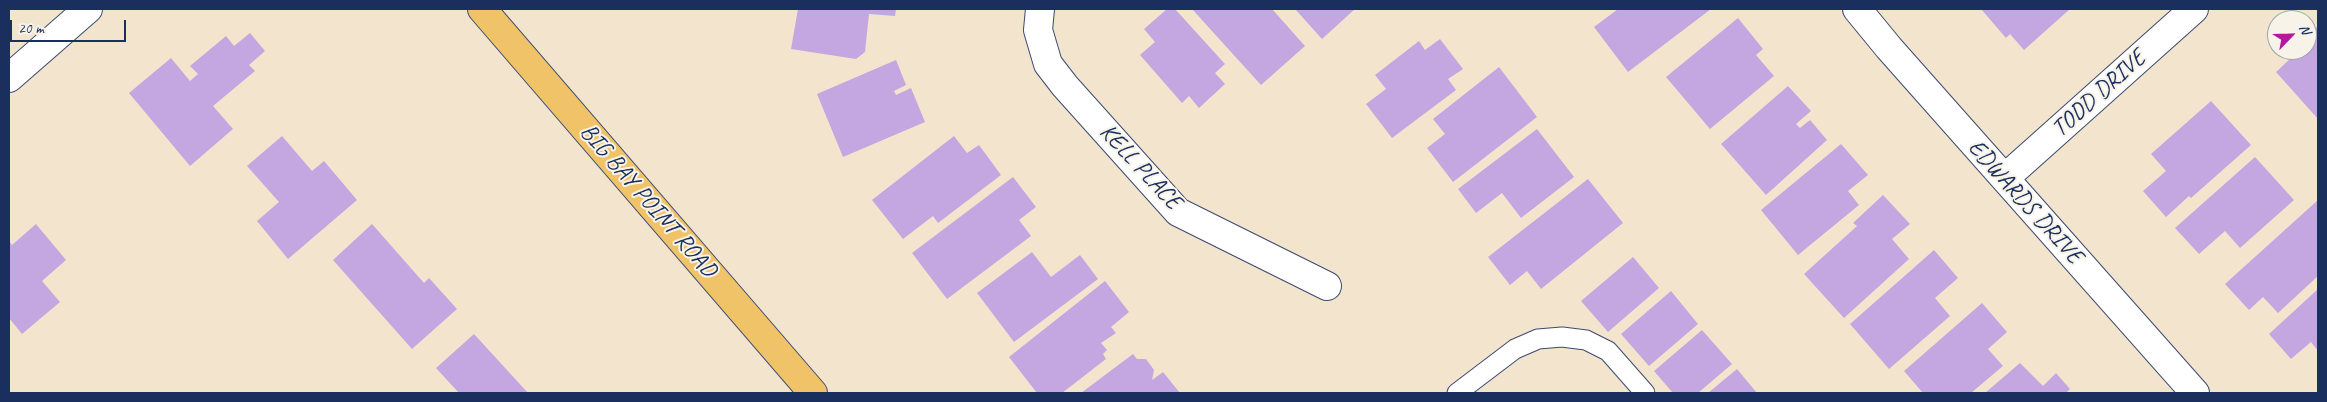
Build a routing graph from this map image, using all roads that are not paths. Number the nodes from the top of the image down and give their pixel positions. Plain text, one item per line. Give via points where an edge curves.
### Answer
1 (88, 9) edge
2 (482, 9) edge
3 (1040, 9) edge
4 (1857, 9) edge
5 (2194, 9) edge
6 (9, 78) edge
7 (2005, 178) junction
8 (1327, 286) dead end
9 (813, 393) edge
10 (1457, 393) edge
11 (1645, 393) edge
12 (2195, 393) edge

1 - 6 street
2 - 9 main road, BIG BAY POINT ROAD
3 - 8 street, KELL PLACE via 1038,30 1048,64 1178,212
4 - 7 street, EDWARDS DRIVE
5 - 7 street, TODD DRIVE
7 - 12 street, EDWARDS DRIVE
10 - 11 lane via 1515,348 1538,339 1562,337 1586,340 1608,350

